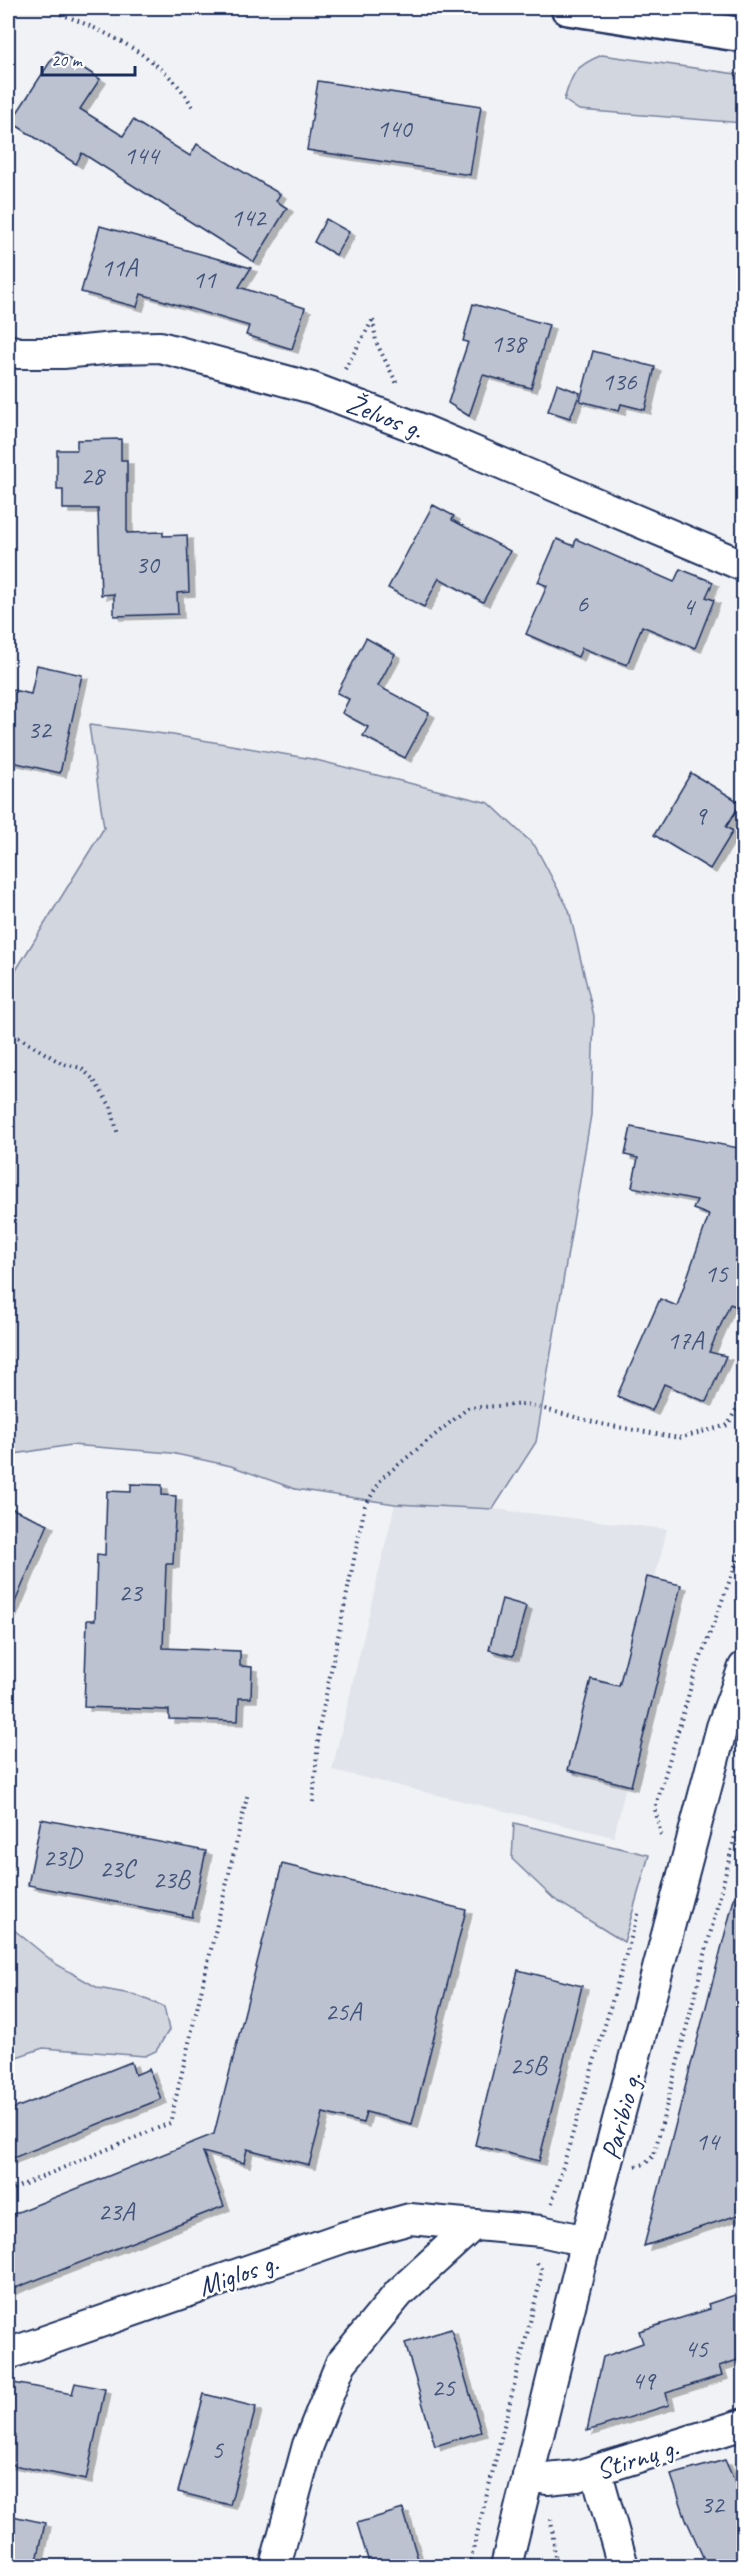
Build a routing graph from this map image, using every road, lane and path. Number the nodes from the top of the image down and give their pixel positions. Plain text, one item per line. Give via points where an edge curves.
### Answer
1 (44, 8) edge
2 (568, 8) edge
3 (744, 35) edge
4 (194, 110) dead end
5 (8, 350) edge
6 (330, 395) junction
7 (418, 428) junction
8 (744, 566) edge
9 (8, 1031) edge
10 (118, 1136) dead end
11 (744, 1394) edge
12 (740, 1553) dead end
13 (744, 1667) edge
14 (248, 1793) dead end
15 (313, 1802) dead end
16 (744, 1802) edge
17 (658, 1846) dead end
18 (642, 1899) dead end
19 (569, 2146) junction
20 (610, 2157) junction
21 (8, 2191) edge
22 (473, 2225) junction
23 (541, 2231) junction
24 (586, 2241) junction
25 (8, 2354) edge
26 (744, 2424) edge
27 (596, 2470) junction
28 (528, 2476) junction
29 (275, 2566) edge
30 (470, 2566) edge
31 (506, 2566) edge
32 (623, 2566) edge

1 - 4 path via 112,36 158,68 186,95
2 - 3 highway
5 - 6 street, Želvos g. via 63,353 160,347
6 - 7 street, Želvos g.
6 - 7 path via 373,320 376,342
7 - 8 street, Želvos g.
9 - 10 path via 61,1063 81,1068 93,1079 111,1107
11 - 15 path via 728,1425 679,1438 601,1424 526,1404 468,1408 382,1478 365,1506 319,1729
12 - 17 path via 695,1673 655,1809 661,1835
13 - 20 street, Paribio g. via 722,1727
14 - 21 path via 170,2123
16 - 20 path via 654,2156 637,2166
18 - 19 path
19 - 20 path
19 - 23 path
20 - 24 street, Paribio g.
22 - 23 street, Miglos g.
22 - 25 street, Miglos g. via 410,2219 345,2237
22 - 29 street via 399,2294 341,2363 308,2445
23 - 24 street, Miglos g.
23 - 30 path via 533,2256 542,2270 539,2286
24 - 28 street, Paribio g.
26 - 27 street, Stirnų g.
27 - 28 street, Stirnų g. via 557,2479
27 - 32 street
28 - 31 street, Paribio g.

